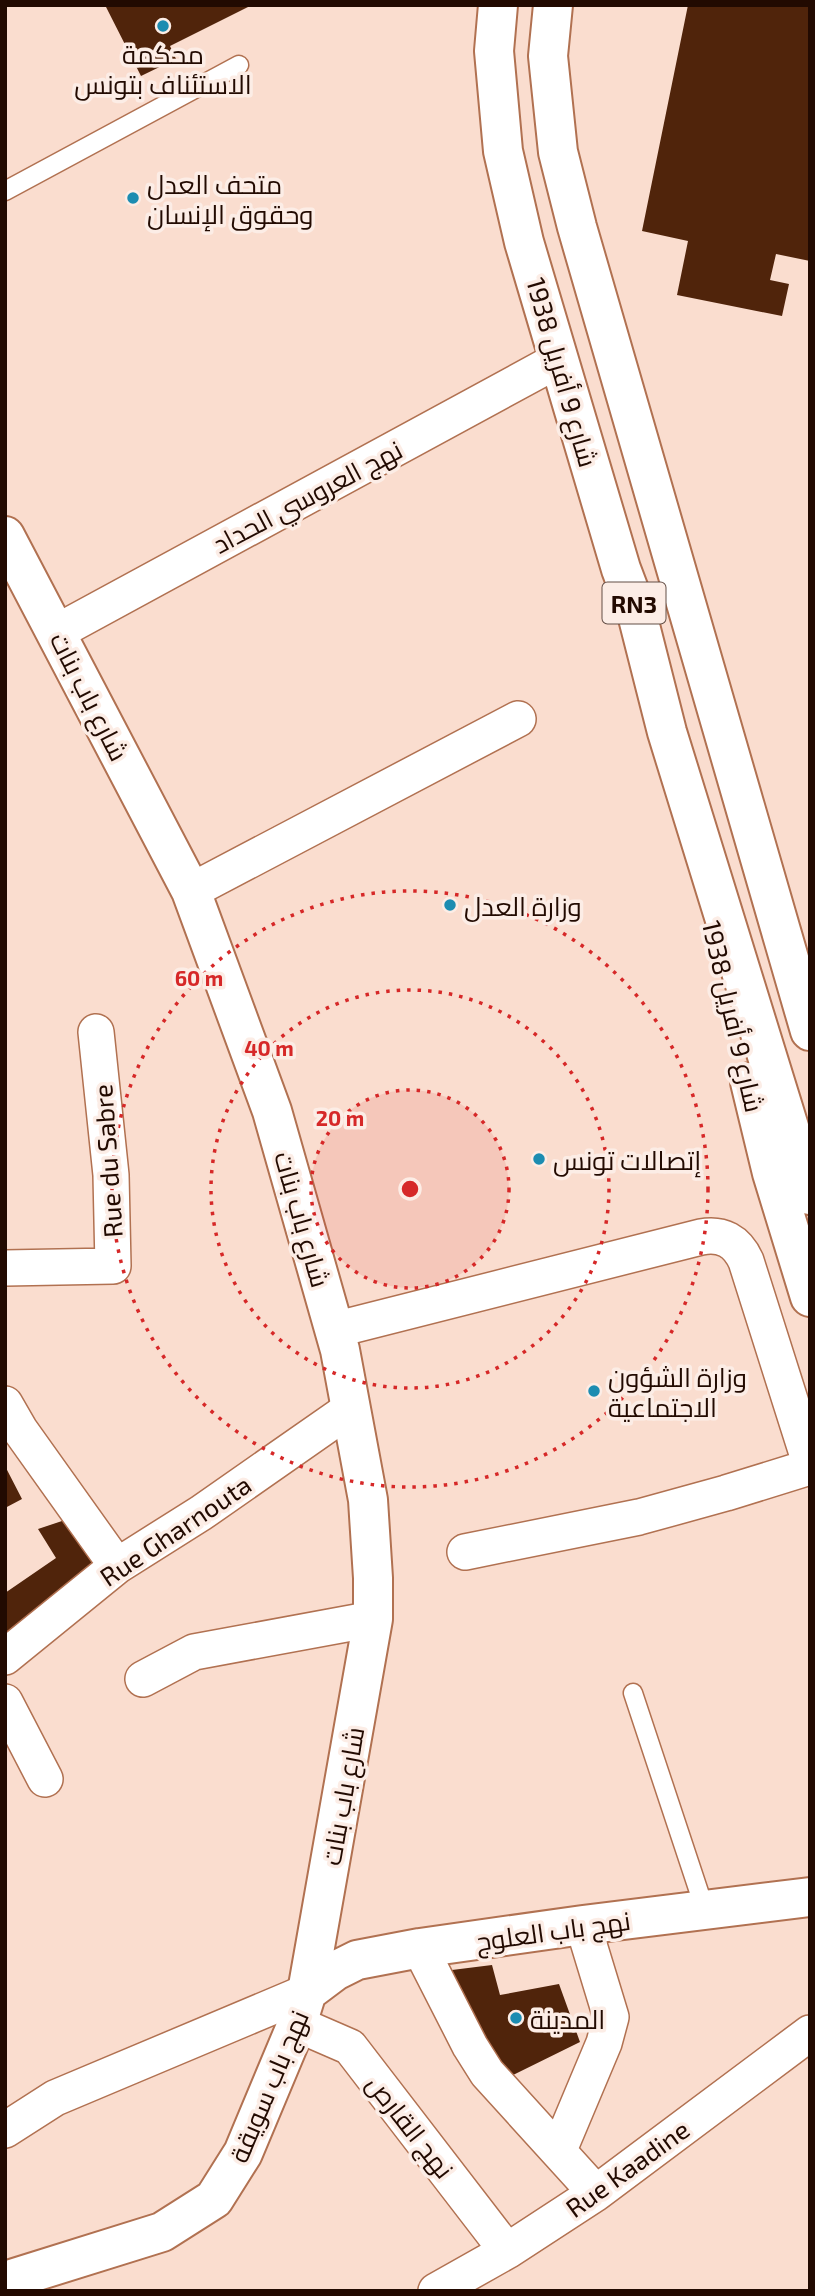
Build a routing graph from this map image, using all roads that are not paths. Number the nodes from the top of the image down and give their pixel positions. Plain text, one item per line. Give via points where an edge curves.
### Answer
1 (498, 5) edge
2 (553, 5) edge
3 (239, 65) dead end
4 (5, 191) edge
5 (558, 360) junction
6 (5, 536) edge
7 (57, 632) junction
8 (716, 706) junction
9 (518, 719) dead end
10 (667, 732) junction
11 (191, 891) junction
12 (810, 948) edge
13 (810, 1031) edge
14 (96, 1032) dead end
15 (810, 1195) edge
16 (5, 1268) edge
17 (810, 1297) edge
18 (334, 1330) junction
19 (5, 1404) edge
20 (350, 1409) junction
21 (810, 1465) edge
22 (465, 1552) dead end
23 (117, 1566) junction
24 (373, 1619) junction
25 (5, 1657) edge
26 (143, 1679) dead end
27 (633, 1692) dead end
28 (5, 1702) edge
29 (45, 1779) dead end
30 (810, 1897) edge
31 (705, 1910) junction
32 (583, 1925) junction
33 (420, 1948) junction
34 (313, 1953) joint
35 (302, 2008) junction
36 (810, 2033) edge
37 (5, 2130) edge
38 (559, 2150) junction
39 (596, 2193) junction
40 (508, 2251) junction
41 (5, 2281) edge
42 (436, 2291) edge

1 - 5 main road, شارع 9 أفريل 1938 / RN3 via 494,51 503,151
2 - 8 main road, شارع 9 أفريل 1938 / RN3 via 548,56 558,152
3 - 4 lane
5 - 7 street, نهج العروسي الحداد
5 - 10 main road, شارع 9 أفريل 1938 / RN3 via 635,606
6 - 7 main road, شارع باب بنات
7 - 11 main road, شارع باب بنات
8 - 12 main road, شارع 9 أفريل 1938
8 - 13 main road, شارع 9 أفريل 1938 / RN3
9 - 11 street
10 - 15 main road, شارع 9 أفريل 1938 / RN3
10 - 17 main road, شارع 9 أفريل 1938 via 772,1173
11 - 18 main road, شارع باب بنات via 272,1111
14 - 16 street, Rue du Sabre via 111,1175 113,1266
18 - 20 main road, شارع باب بنات
18 - 21 street via 719,1236 736,1244 746,1261
19 - 23 street
20 - 23 street, Rue Gharnouta
20 - 24 main road, شارع باب بنات via 368,1500
21 - 22 street via 639,1517
23 - 25 street, Rue Gharnouta
24 - 26 street via 194,1653
24 - 34 main road, شارع باب بنات
27 - 31 lane
28 - 29 street
30 - 31 main road, نهج باب العلوج
31 - 32 main road, نهج باب العلوج
32 - 33 main road, نهج باب العلوج
32 - 38 street via 611,2017
33 - 35 main road, نهج باب العلوج via 358,1960 335,1971
33 - 38 street via 487,2073
34 - 35 main road, نهج باب سويقة
35 - 37 street via 55,2098
35 - 40 street, نهج القارص via 351,2047
35 - 41 main road, نهج باب سويقة via 243,2153 214,2199 162,2232
36 - 39 street, Rue Kaadine
38 - 39 street
39 - 40 street, Rue Kaadine
40 - 42 street, Rue Kaadine

